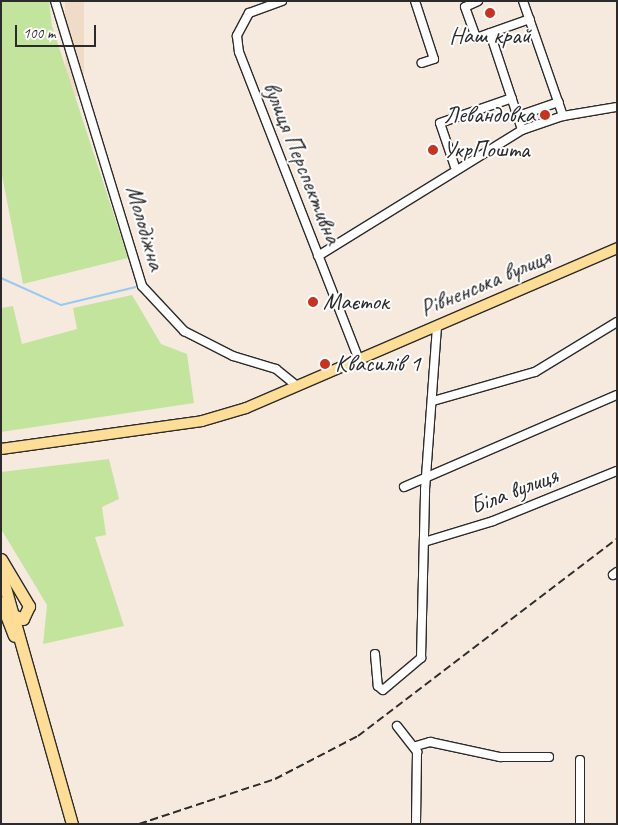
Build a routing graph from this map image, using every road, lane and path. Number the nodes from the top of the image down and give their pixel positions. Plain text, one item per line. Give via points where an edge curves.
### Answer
1 (55, 1) edge
2 (282, 1) edge
3 (415, 1) edge
4 (478, 1) edge
5 (524, 1) edge
6 (530, 19) junction
7 (490, 33) junction
8 (422, 63) dead end
9 (512, 98) junction
10 (558, 102) junction
11 (617, 107) edge
12 (518, 116) junction
13 (564, 116) junction
14 (522, 130) junction
15 (455, 168) junction
16 (617, 248) edge
17 (318, 256) junction
18 (617, 322) edge
19 (437, 325) junction
20 (363, 357) junction
21 (296, 385) junction
22 (617, 395) edge
23 (433, 401) junction
24 (1, 449) edge
25 (617, 471) edge
26 (426, 477) junction
27 (404, 487) dead end
28 (424, 542) junction
29 (1, 559) edge
30 (1, 573) edge
31 (2, 605) edge
32 (16, 619) junction
33 (376, 654) dead end
34 (39, 705) junction
35 (397, 726) dead end
36 (416, 746) junction
37 (549, 757) dead end
38 (580, 760) dead end
39 (72, 824) edge
40 (416, 824) edge
41 (580, 824) edge

1 - 21 street, Молодіжна via 142,286 184,331 233,356 276,369
2 - 17 street, вулиця Перспективна via 250,13 237,36 239,52
3 - 8 street via 434,59
4 - 7 street via 465,8 476,38
5 - 6 street
6 - 7 street
6 - 10 street
7 - 9 street
9 - 12 street
9 - 15 street via 440,123
10 - 12 street
10 - 13 street
11 - 13 street
12 - 14 street
13 - 14 street
14 - 15 street
15 - 17 street
16 - 19 main road, Рівненська вулиця
17 - 20 street, вулиця Перспективна
18 - 23 street via 535,372
19 - 20 main road, Рівненська вулиця
19 - 23 street
20 - 21 main road, Рівненська вулиця
21 - 24 main road, Рівненська вулиця via 246,408 202,421
22 - 26 street
23 - 26 street
25 - 28 street, Біла вулиця via 493,521
26 - 27 street
26 - 28 street
28 - 33 street via 421,658 383,690 378,686
29 - 32 highway via 29,606 25,618
30 - 32 highway
31 - 32 highway
31 - 34 highway
32 - 34 highway
34 - 39 highway
35 - 36 street
36 - 37 street via 430,742 500,757
36 - 40 street
38 - 41 street

